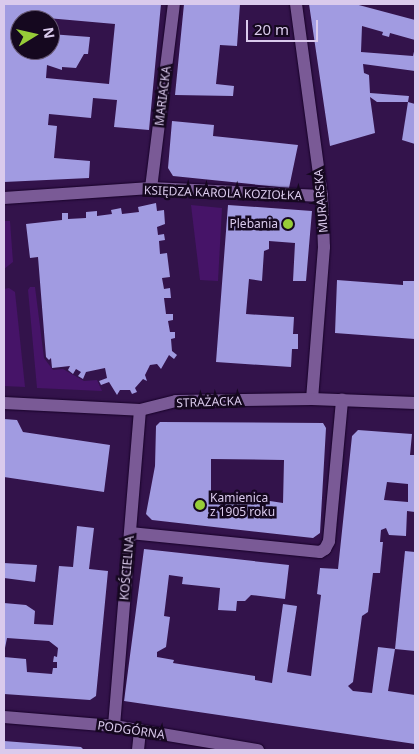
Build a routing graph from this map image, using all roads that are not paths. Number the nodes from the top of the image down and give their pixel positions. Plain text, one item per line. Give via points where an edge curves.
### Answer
1 (174, 4) edge
2 (296, 4) edge
3 (151, 188) junction
4 (322, 196) junction
5 (4, 198) edge
6 (312, 399) junction
7 (342, 400) junction
8 (4, 403) edge
9 (415, 403) edge
10 (140, 410) junction
11 (130, 533) junction
12 (4, 717) edge
13 (114, 726) junction
14 (140, 730) junction
15 (138, 750) edge
16 (258, 750) edge

1 - 3 street, MARIACKA
2 - 4 street, MURARSKA
3 - 4 street, KSIĘDZA KAROLA KOZIOŁKA
3 - 5 street, KSIĘDZA KAROLA KOZIOŁKA
4 - 6 street, MURARSKA via 324,247
6 - 7 street, STRAŻACKA
6 - 10 street, STRAŻACKA via 176,402
7 - 9 street, STRAŻACKA
7 - 11 street via 329,541 325,549 320,552
8 - 10 street, STRAŻACKA
10 - 11 street, KOŚCIELNA
11 - 13 street, KOŚCIELNA
12 - 13 street, PODGÓRNA
13 - 14 street, PODGÓRNA
14 - 15 street
14 - 16 street, PODGÓRNA

